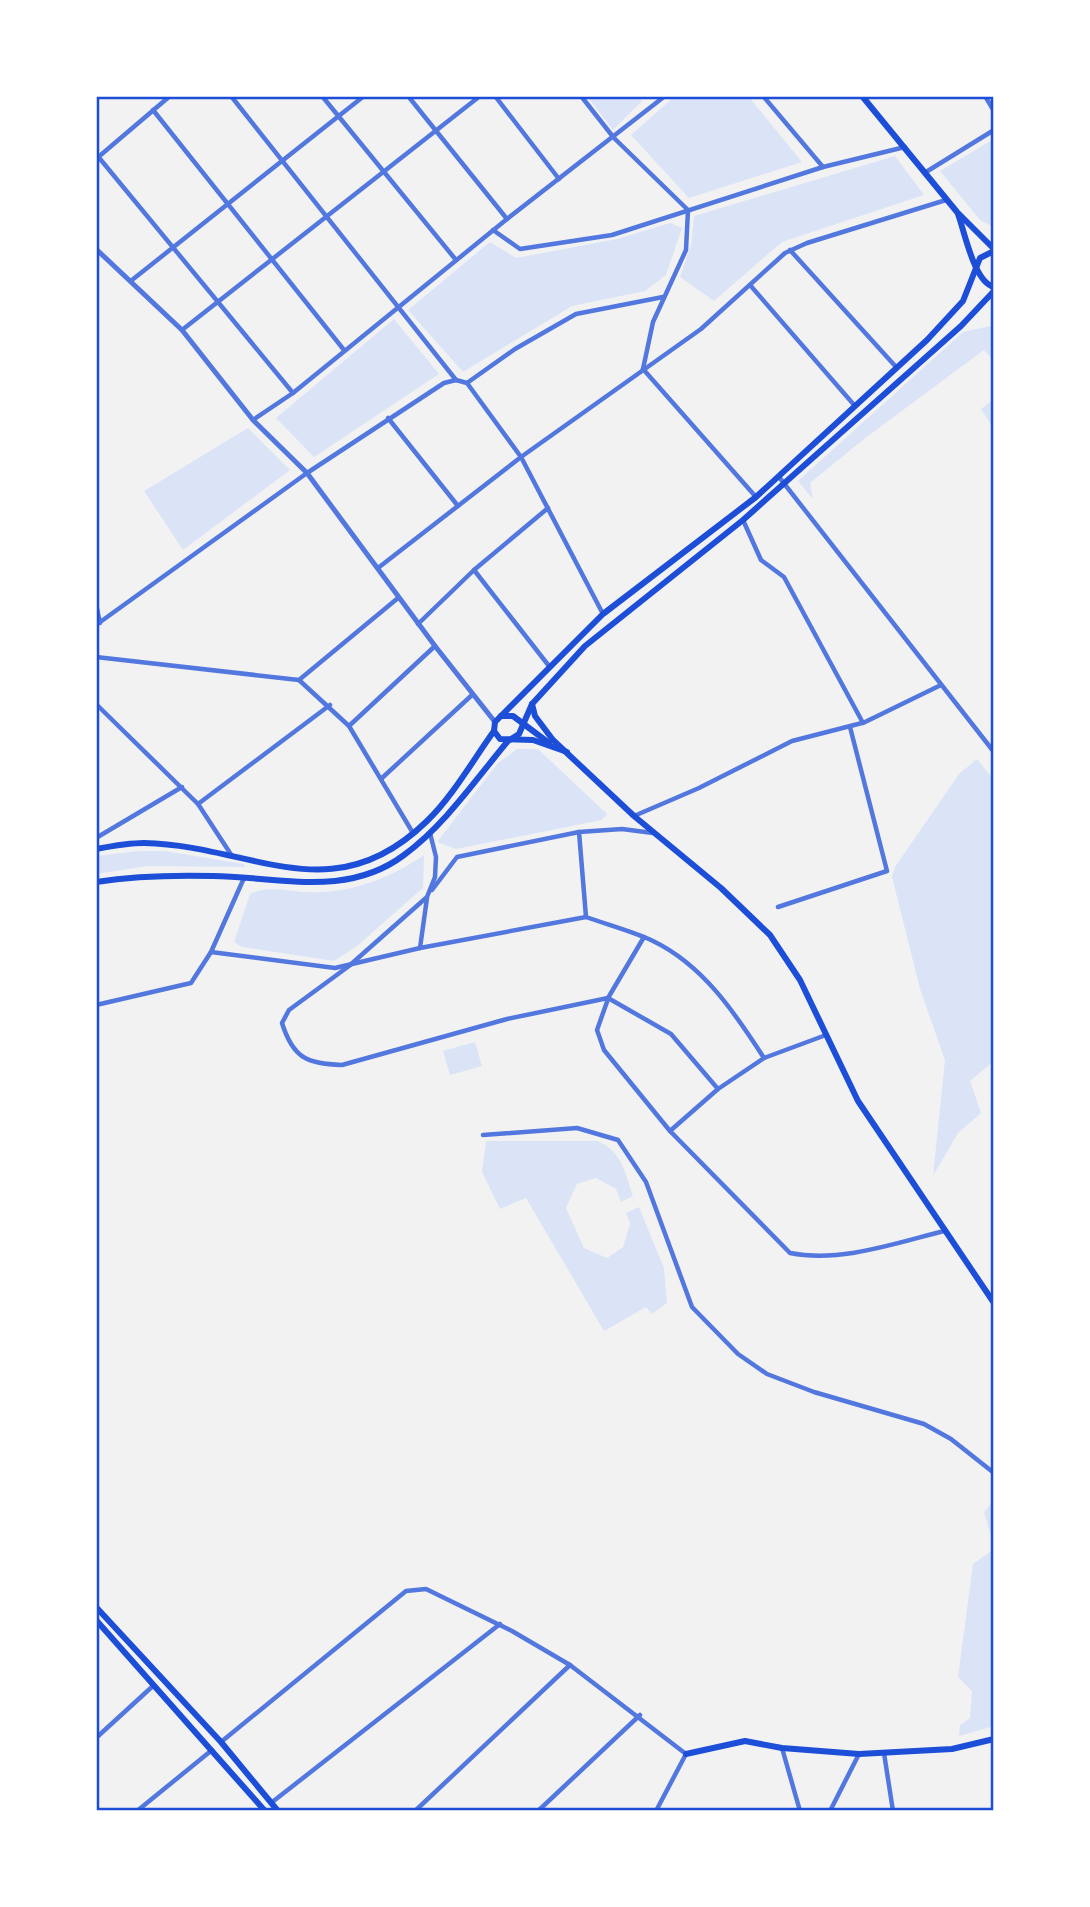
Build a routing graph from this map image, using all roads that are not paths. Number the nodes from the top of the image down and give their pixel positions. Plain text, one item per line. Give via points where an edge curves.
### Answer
1 (170, 96) edge
2 (231, 96) edge
3 (322, 96) edge
4 (364, 96) edge
5 (408, 96) edge
6 (480, 96) edge
7 (495, 96) edge
8 (581, 96) edge
9 (763, 96) edge
10 (862, 96) edge
11 (985, 96) edge
12 (662, 97) edge
13 (153, 110) junction
14 (994, 111) edge
15 (338, 116) junction
16 (436, 130) junction
17 (994, 130) edge
18 (614, 138) junction
19 (905, 146) junction
20 (97, 157) edge
21 (282, 160) junction
22 (822, 167) junction
23 (382, 172) junction
24 (926, 172) junction
25 (559, 179) junction
26 (947, 199) junction
27 (229, 203) junction
28 (688, 210) junction
29 (957, 212) junction
30 (326, 215) junction
31 (507, 219) junction
32 (493, 230) junction
33 (171, 247) junction
34 (96, 249) edge
35 (790, 250) junction
36 (994, 250) edge
37 (271, 258) junction
38 (456, 260) junction
39 (977, 270) junction
40 (131, 281) junction
41 (750, 285) junction
42 (994, 289) edge
43 (663, 297) junction
44 (217, 305) junction
45 (399, 307) junction
46 (182, 330) junction
47 (344, 350) junction
48 (897, 368) junction
49 (643, 369) junction
50 (456, 380) junction
51 (467, 383) junction
52 (293, 393) junction
53 (855, 406) junction
54 (388, 418) junction
55 (253, 420) junction
56 (521, 457) junction
57 (307, 473) junction
58 (779, 477) junction
59 (784, 484) junction
60 (755, 497) junction
61 (458, 506) junction
62 (548, 508) junction
63 (743, 520) junction
64 (378, 568) junction
65 (474, 570) junction
66 (398, 597) junction
67 (96, 604) edge
68 (603, 614) junction
69 (98, 624) edge
70 (418, 624) junction
71 (435, 646) junction
72 (96, 657) edge
73 (549, 666) junction
74 (299, 680) junction
75 (941, 685) junction
76 (472, 695) junction
77 (96, 704) edge
78 (532, 704) junction
79 (330, 705) junction
80 (501, 716) junction
81 (495, 722) junction
82 (521, 723) junction
83 (863, 723) junction
84 (349, 726) junction
85 (850, 727) junction
86 (495, 731) junction
87 (508, 741) junction
88 (556, 749) junction
89 (567, 752) junction
90 (994, 752) edge
91 (382, 778) junction
92 (182, 787) junction
93 (198, 804) junction
94 (634, 816) junction
95 (579, 832) junction
96 (414, 833) junction
97 (430, 833) junction
98 (654, 833) junction
99 (96, 838) edge
100 (96, 849) edge
101 (233, 857) junction
102 (244, 877) junction
103 (96, 882) edge
104 (427, 897) junction
105 (778, 907) dead end
106 (586, 917) junction
107 (643, 937) junction
108 (420, 948) junction
109 (211, 952) junction
110 (349, 966) junction
111 (608, 998) junction
112 (96, 1005) edge
113 (826, 1035) junction
114 (764, 1058) junction
115 (718, 1090) junction
116 (670, 1131) junction
117 (483, 1135) dead end
118 (944, 1231) junction
119 (994, 1303) edge
120 (994, 1473) edge
121 (96, 1607) edge
122 (96, 1620) edge
123 (500, 1624) junction
124 (570, 1665) junction
125 (154, 1685) junction
126 (639, 1715) junction
127 (96, 1738) edge
128 (994, 1739) edge
129 (221, 1742) junction
130 (782, 1748) junction
131 (213, 1749) junction
132 (884, 1752) junction
133 (686, 1754) junction
134 (859, 1754) junction
135 (271, 1803) junction
136 (137, 1811) edge
137 (265, 1811) edge
138 (278, 1811) edge
139 (415, 1811) edge
140 (538, 1811) edge
141 (656, 1811) edge
142 (800, 1811) edge
143 (830, 1811) edge
144 (893, 1811) edge

1 - 13 street
2 - 21 street
3 - 15 street
4 - 15 street
5 - 16 street
6 - 16 street
7 - 25 street
8 - 18 street
9 - 22 street
10 - 19 main road
11 - 14 street
12 - 18 street
13 - 20 street
13 - 27 street
15 - 21 street
15 - 23 street
16 - 23 street
16 - 31 street
17 - 24 street
18 - 25 street
18 - 28 street
19 - 22 street
19 - 24 main road
20 - 33 street
21 - 27 street
21 - 30 street
22 - 28 street
23 - 30 street
23 - 38 street
24 - 26 main road
25 - 31 street
26 - 29 main road
26 - 35 street
27 - 33 street
27 - 37 street
28 - 32 street via 612,235 520,249
28 - 43 street via 686,250
29 - 36 main road
29 - 39 main road
30 - 37 street
30 - 45 street
31 - 32 street
32 - 38 street
33 - 40 street
33 - 44 street
34 - 40 street
35 - 41 street
35 - 48 street
36 - 39 main road via 980,258
37 - 44 street
37 - 47 street
38 - 45 street
39 - 42 main road via 981,281
39 - 48 main road via 962,301
40 - 46 street
41 - 49 street via 701,329
41 - 53 street
42 - 59 main road via 951,335
43 - 49 street
43 - 51 street via 576,314
44 - 46 street
44 - 52 street
45 - 47 street
45 - 50 street
46 - 55 street
47 - 52 street
48 - 53 main road
49 - 56 street
49 - 60 street
50 - 51 street
50 - 54 street
51 - 56 street
52 - 55 street
53 - 58 main road
54 - 57 street
54 - 61 street
55 - 57 street
56 - 61 street
56 - 62 street
57 - 64 street
57 - 69 street
58 - 59 street
58 - 60 main road
59 - 63 main road
59 - 75 street
60 - 68 main road
61 - 64 street
62 - 65 street
62 - 68 street
63 - 78 main road via 585,646
63 - 83 street via 761,560 784,577
64 - 66 street
65 - 70 street
65 - 73 street
66 - 70 street
66 - 74 street
67 - 69 street
68 - 73 main road
70 - 71 street
71 - 76 street
71 - 84 street
72 - 74 street
73 - 80 main road
74 - 79 street
75 - 83 street
75 - 90 street
76 - 81 street
76 - 91 street
77 - 92 street
78 - 82 main road
78 - 89 main road via 544,730
79 - 84 street
79 - 93 street
80 - 81 main road
80 - 82 main road via 513,716
81 - 86 main road
82 - 87 main road via 519,734
82 - 88 main road
83 - 85 street
84 - 91 street
85 - 94 street via 792,741
85 - 105 street via 887,871
86 - 87 main road
86 - 96 main road via 438,809
87 - 88 main road via 533,740
87 - 97 main road
88 - 89 main road
89 - 94 main road
91 - 96 street
92 - 93 street
92 - 99 street
93 - 101 street
94 - 98 main road
95 - 98 street via 622,829
95 - 104 street via 457,857
95 - 106 street
96 - 101 main road via 371,860 348,868 299,869
97 - 102 main road via 390,864 346,880 314,884
97 - 104 street via 436,857
98 - 113 main road via 770,935 800,980
100 - 101 main road via 143,843
102 - 103 main road
102 - 109 street
104 - 108 street
104 - 110 street
106 - 107 street
106 - 108 street
107 - 111 street
107 - 114 street via 685,962 709,983
108 - 110 street
109 - 110 street
109 - 112 street via 191,983
110 - 111 street via 289,1010 282,1023 300,1056 315,1064 342,1065 508,1019
111 - 115 street via 671,1034
111 - 116 street via 597,1030 600,1041
113 - 114 street
113 - 118 main road via 858,1101
114 - 115 street
115 - 116 street
116 - 118 street via 790,1253 808,1256 871,1250
117 - 120 street via 577,1128 618,1140 646,1182 692,1307 738,1354 767,1374 814,1392 924,1424
118 - 119 main road
121 - 129 main road
122 - 125 main road
123 - 124 street
123 - 129 street via 426,1589 406,1591
123 - 135 street
124 - 126 street
124 - 139 street
125 - 127 street
125 - 131 main road
126 - 133 street
126 - 140 street
128 - 132 main road via 952,1749
129 - 131 main road
129 - 135 main road
130 - 133 main road via 745,1741
130 - 134 main road
130 - 142 street
131 - 136 street
131 - 137 main road
132 - 134 main road
132 - 144 street
133 - 141 street
134 - 143 street
135 - 138 main road

